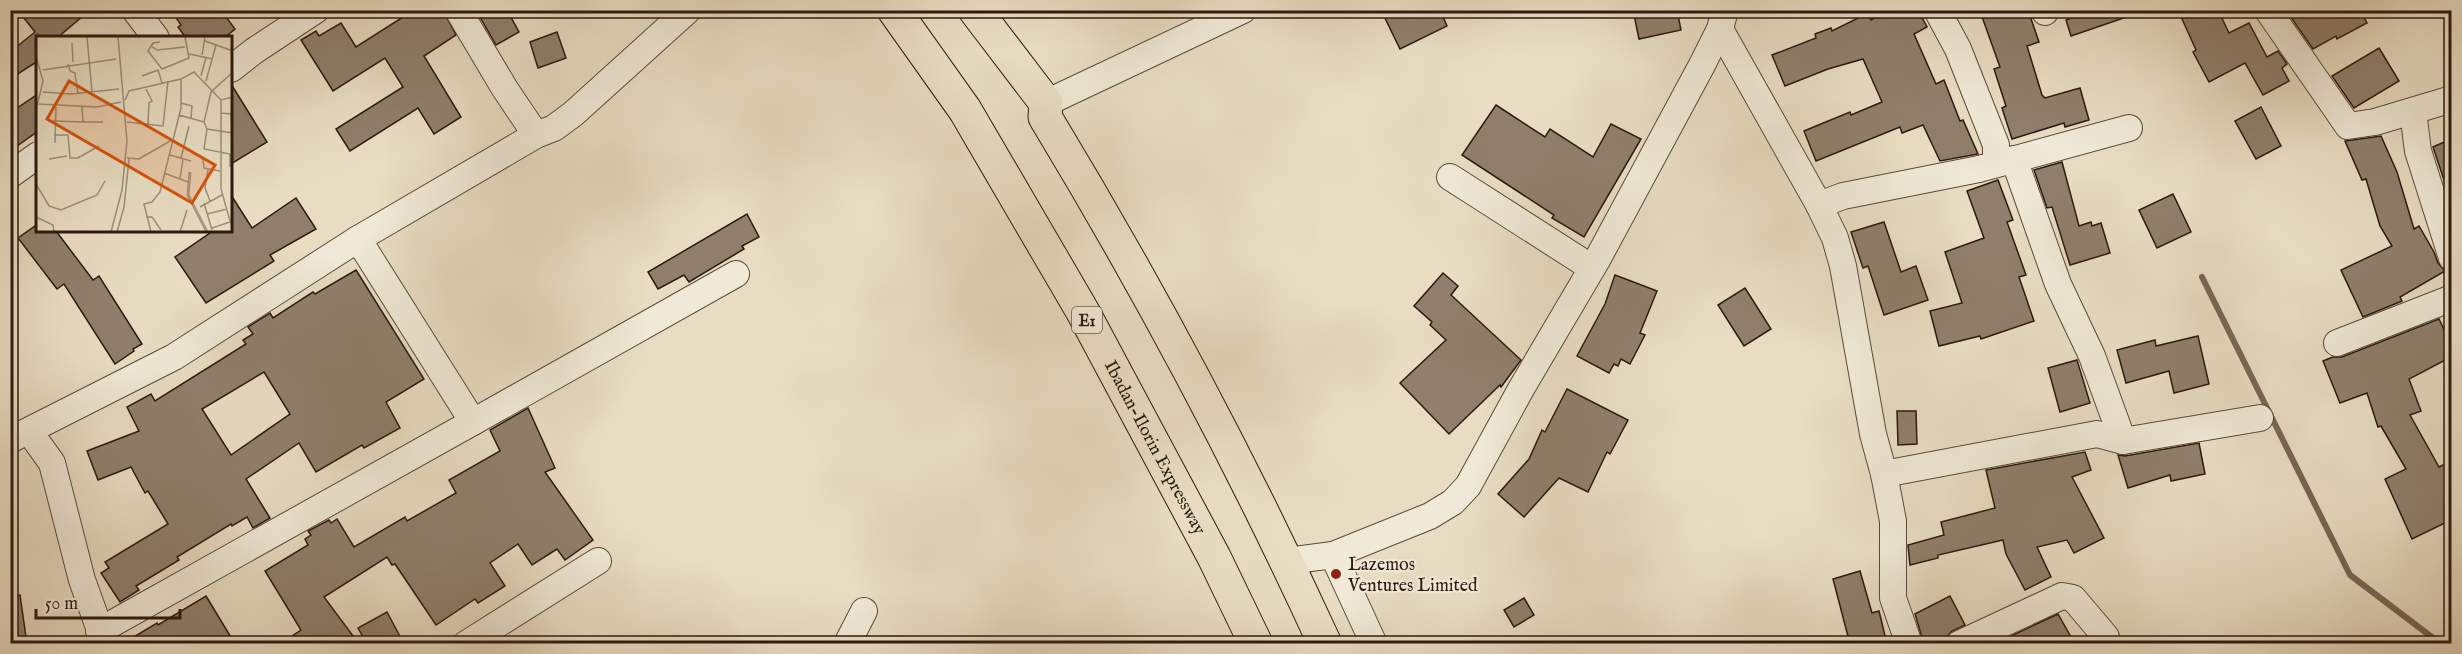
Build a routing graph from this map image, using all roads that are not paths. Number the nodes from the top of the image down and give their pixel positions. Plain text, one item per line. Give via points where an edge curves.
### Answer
1 (135, 10) edge
2 (316, 10) edge
3 (458, 10) edge
4 (688, 10) edge
5 (894, 10) edge
6 (975, 10) edge
7 (1243, 10) edge
8 (1937, 10) edge
9 (2270, 12) dead end
10 (1723, 20) edge
11 (154, 36) edge
12 (232, 68) edge
13 (2451, 99) edge
14 (1046, 104) junction
15 (2413, 112) junction
16 (2129, 128) dead end
17 (536, 135) junction
18 (36, 156) edge
19 (2005, 161) junction
20 (10, 175) edge
21 (1450, 177) dead end
22 (1819, 205) junction
23 (358, 239) junction
24 (2451, 258) edge
25 (1592, 268) junction
26 (736, 274) dead end
27 (2451, 298) edge
28 (2337, 343) dead end
29 (2260, 418) dead end
30 (473, 422) junction
31 (20, 436) edge
32 (2123, 441) junction
33 (1884, 474) junction
34 (1333, 555) junction
35 (597, 561) dead end
36 (1287, 561) junction
37 (864, 611) dead end
38 (102, 637) edge
39 (2106, 637) dead end
40 (466, 644) edge
41 (847, 644) edge
42 (1256, 644) edge
43 (1325, 644) edge
44 (1374, 644) edge
45 (1910, 644) edge
46 (1959, 644) edge

1 - 11 street
2 - 12 street
3 - 17 street
4 - 17 street via 573,114
5 - 42 highway, Ibadan-Ilorin Expressway / E1 via 965,110 1071,291 1214,557
6 - 14 highway
7 - 14 street
8 - 19 street via 1958,49
9 - 15 street via 2348,126
10 - 22 street
10 - 25 street
13 - 15 street
14 - 36 highway via 1045,117 1173,338
15 - 24 street via 2418,151
16 - 19 street
17 - 23 street
18 - 20 street
19 - 22 street via 1843,196
19 - 32 street via 2092,356
21 - 25 street
22 - 33 street via 1843,266 1873,434
23 - 30 street
23 - 31 street via 174,357
25 - 34 street via 1468,486 1453,502 1430,516
26 - 30 street
27 - 28 street
29 - 32 street
30 - 38 street
31 - 38 street via 52,464 82,580
32 - 33 street via 2097,434
33 - 45 street via 1893,521 1893,598
34 - 36 street
34 - 44 street
35 - 40 street
36 - 43 highway
37 - 41 street
39 - 46 street via 2073,598 2062,596

